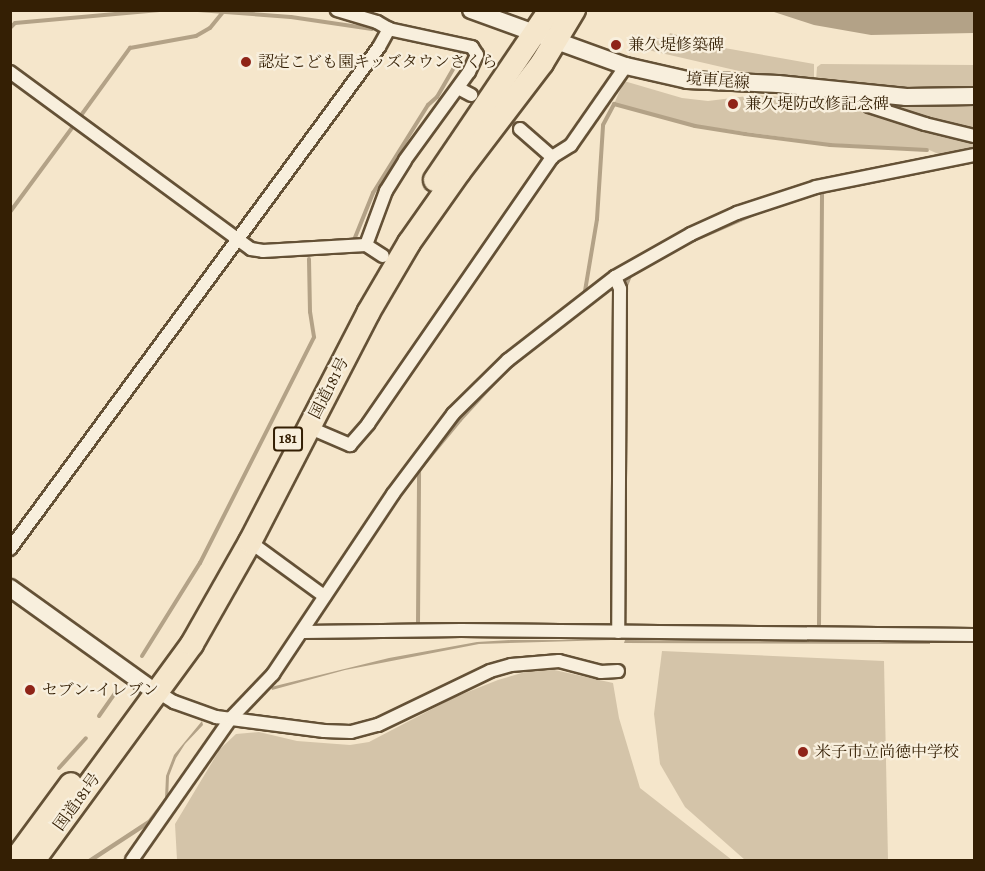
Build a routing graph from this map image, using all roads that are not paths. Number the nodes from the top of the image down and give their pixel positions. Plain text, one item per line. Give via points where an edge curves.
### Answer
1 (337, 10) edge
2 (471, 10) edge
3 (565, 11) edge
4 (389, 29) junction
5 (535, 33) junction
6 (557, 40) junction
7 (626, 66) junction
8 (10, 72) edge
9 (458, 88) junction
10 (859, 92) junction
11 (471, 95) dead end
12 (975, 96) edge
13 (520, 129) dead end
14 (975, 136) edge
15 (975, 155) edge
16 (552, 157) junction
17 (238, 240) junction
18 (375, 250) junction
19 (615, 277) junction
20 (308, 427) junction
21 (250, 542) junction
22 (10, 549) edge
23 (10, 588) edge
24 (324, 596) junction
25 (303, 632) junction
26 (618, 632) junction
27 (975, 635) edge
28 (618, 671) dead end
29 (152, 689) junction
30 (231, 718) junction
31 (21, 860) edge
32 (132, 861) edge

1 - 4 street
2 - 5 main road, 境車尾線
3 - 5 highway, 国道181号 / 181
3 - 6 highway, 国道181号 / 181
4 - 9 street via 472,47 476,61
4 - 17 street
5 - 6 main road, 境車尾線
5 - 18 highway, 国道181号 / 181
6 - 7 main road, 境車尾線
6 - 20 highway, 国道181号 / 181 via 410,243
7 - 10 main road, 境車尾線 via 687,80
7 - 16 street via 571,145
8 - 17 street
9 - 11 street
9 - 18 street via 386,191
10 - 12 main road, 境車尾線 via 906,97
10 - 14 street via 869,106
13 - 16 street
15 - 19 street via 816,187 737,213
16 - 20 street via 350,445
17 - 18 street via 263,252
17 - 22 street
18 - 29 highway, 国道181号 / 181 via 238,537
19 - 24 street via 508,360 453,414
19 - 26 street via 620,289
20 - 21 highway, 国道181号 / 181
21 - 24 street
21 - 29 highway, 国道181号 / 181 via 192,644
23 - 29 main road
24 - 25 street
25 - 26 street
25 - 30 street via 273,674
26 - 27 street
28 - 30 street via 601,672 559,661 511,665 490,671 378,725 351,732
29 - 30 street via 174,702
29 - 31 highway, 国道181号 / 181
30 - 32 street

